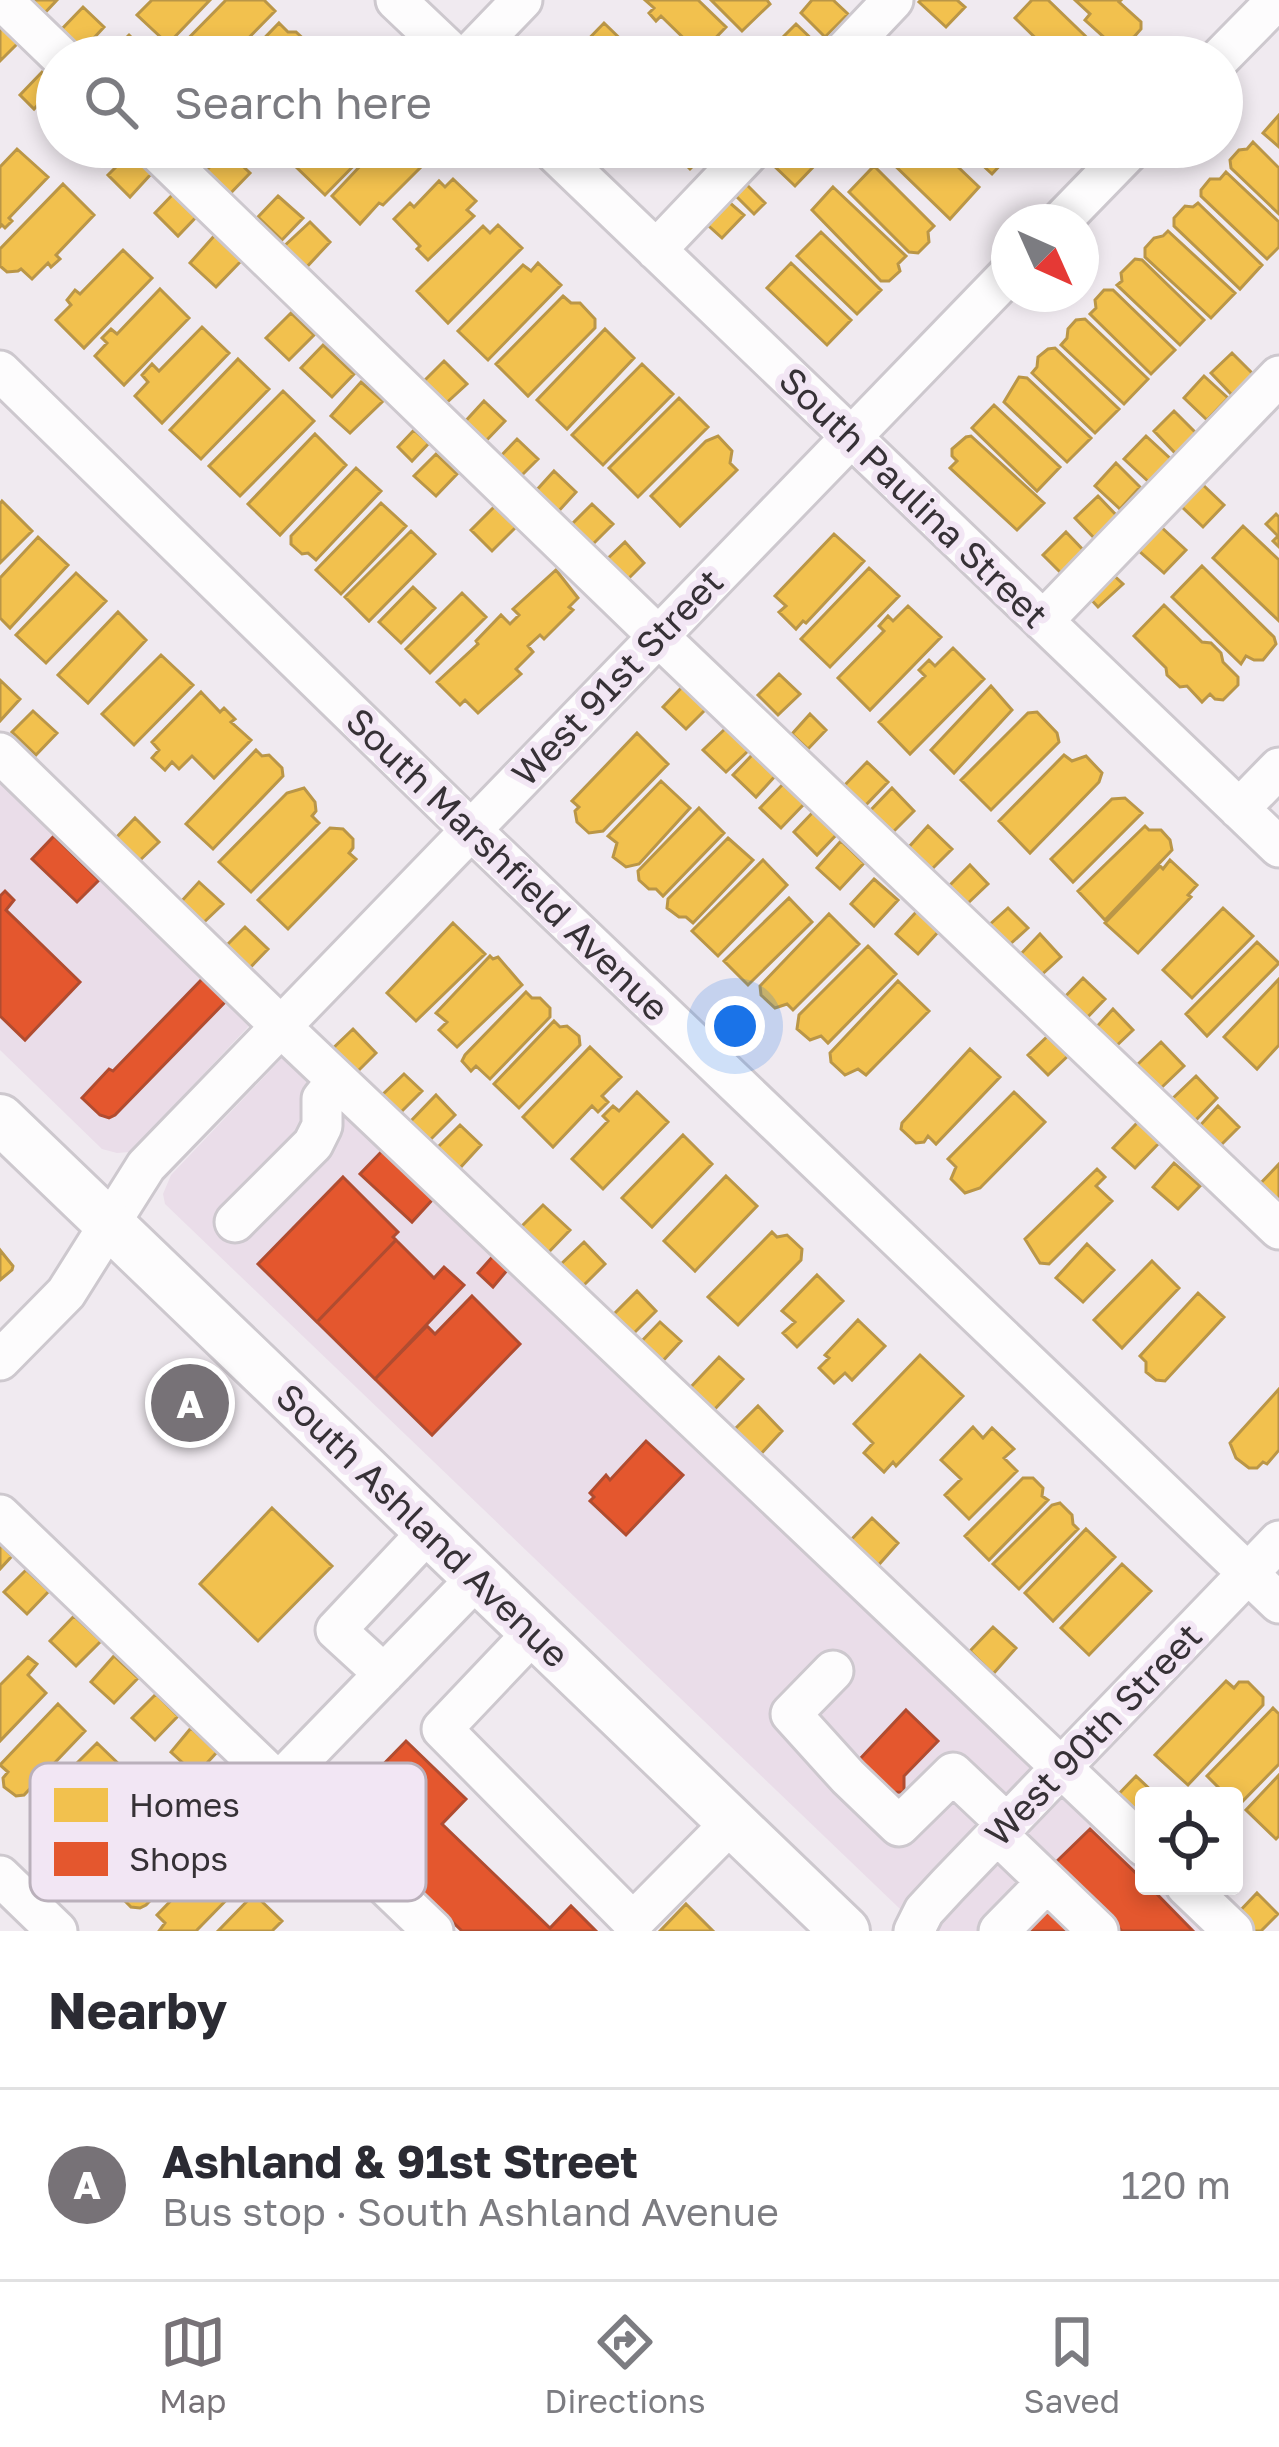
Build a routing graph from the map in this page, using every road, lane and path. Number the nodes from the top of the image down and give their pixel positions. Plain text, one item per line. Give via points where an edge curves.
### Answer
1 (2, 0) edge
2 (396, 0) edge
3 (522, 0) edge
4 (893, 0) edge
5 (1276, 0) edge
6 (39, 36) edge
7 (434, 36) edge
8 (487, 36) edge
9 (859, 36) edge
10 (1241, 36) edge
11 (176, 168) edge
12 (571, 168) edge
13 (734, 168) edge
14 (1113, 168) edge
15 (1078, 204) edge
16 (656, 250) junction
17 (991, 292) edge
18 (0, 371) edge
19 (1279, 376) edge
20 (850, 436) junction
21 (1043, 621) junction
22 (658, 636) junction
23 (0, 753) edge
24 (1279, 768) edge
25 (1239, 809) junction
26 (470, 829) junction
27 (1279, 848) edge
28 (280, 1026) junction
29 (338, 1080) junction
30 (0, 1119) edge
31 (235, 1222) dead end
32 (109, 1223) junction
33 (1279, 1229) edge
34 (0, 1360) edge
35 (0, 1515) edge
36 (429, 1531) junction
37 (1279, 1541) edge
38 (1248, 1574) junction
39 (478, 1577) junction
40 (1279, 1603) edge
41 (534, 1632) junction
42 (833, 1671) dead end
43 (384, 1674) junction
44 (259, 1763) edge
45 (297, 1763) edge
46 (1061, 1768) junction
47 (732, 1822) junction
48 (1002, 1829) junction
49 (1135, 1838) edge
50 (0, 1876) edge
51 (1047, 1882) junction
52 (949, 1885) junction
53 (1195, 1895) edge
54 (402, 1901) edge
55 (57, 1931) edge
56 (433, 1931) edge
57 (845, 1931) edge
58 (914, 1931) edge
59 (997, 1931) edge
60 (1098, 1931) edge
61 (1233, 1931) edge

1 - 6 street
2 - 7 street
3 - 8 street
4 - 9 street
5 - 10 street
11 - 22 street
12 - 16 street, South Paulina Street
13 - 16 street
14 - 15 street
16 - 20 street, South Paulina Street
17 - 20 street, West 91st Street
18 - 26 street, South Marshfield Avenue
19 - 21 street
20 - 21 street, South Paulina Street
20 - 22 street, West 91st Street
21 - 25 street, South Paulina Street
22 - 26 street, West 91st Street
22 - 33 street
23 - 28 street
24 - 25 street
25 - 27 street, South Paulina Street
26 - 28 street, West 91st Street
26 - 38 street, South Marshfield Avenue
28 - 29 street
28 - 32 street, West 91st Street via 146,1166
29 - 31 street via 322,1099 313,1144
29 - 46 street
30 - 32 main road, South Ashland Avenue
32 - 34 street, West 91st Street via 66,1293
32 - 36 main road, South Ashland Avenue
35 - 44 street
36 - 39 main road, South Ashland Avenue
36 - 43 street via 336,1630
37 - 38 street, West 90th Street
38 - 40 street, South Marshfield Avenue
38 - 46 street, West 90th Street
39 - 41 main road, South Ashland Avenue
39 - 43 street
41 - 47 main road, South Ashland Avenue
41 - 47 street via 442,1729 633,1922
42 - 48 street via 791,1714 899,1826 953,1773
43 - 45 street
46 - 48 street, West 90th Street
46 - 49 street
47 - 57 main road, South Ashland Avenue
48 - 51 street
48 - 52 street, West 90th Street
50 - 55 street
51 - 59 street
51 - 60 street
52 - 58 street, West 90th Street
52 - 59 street
53 - 61 street
54 - 56 street

